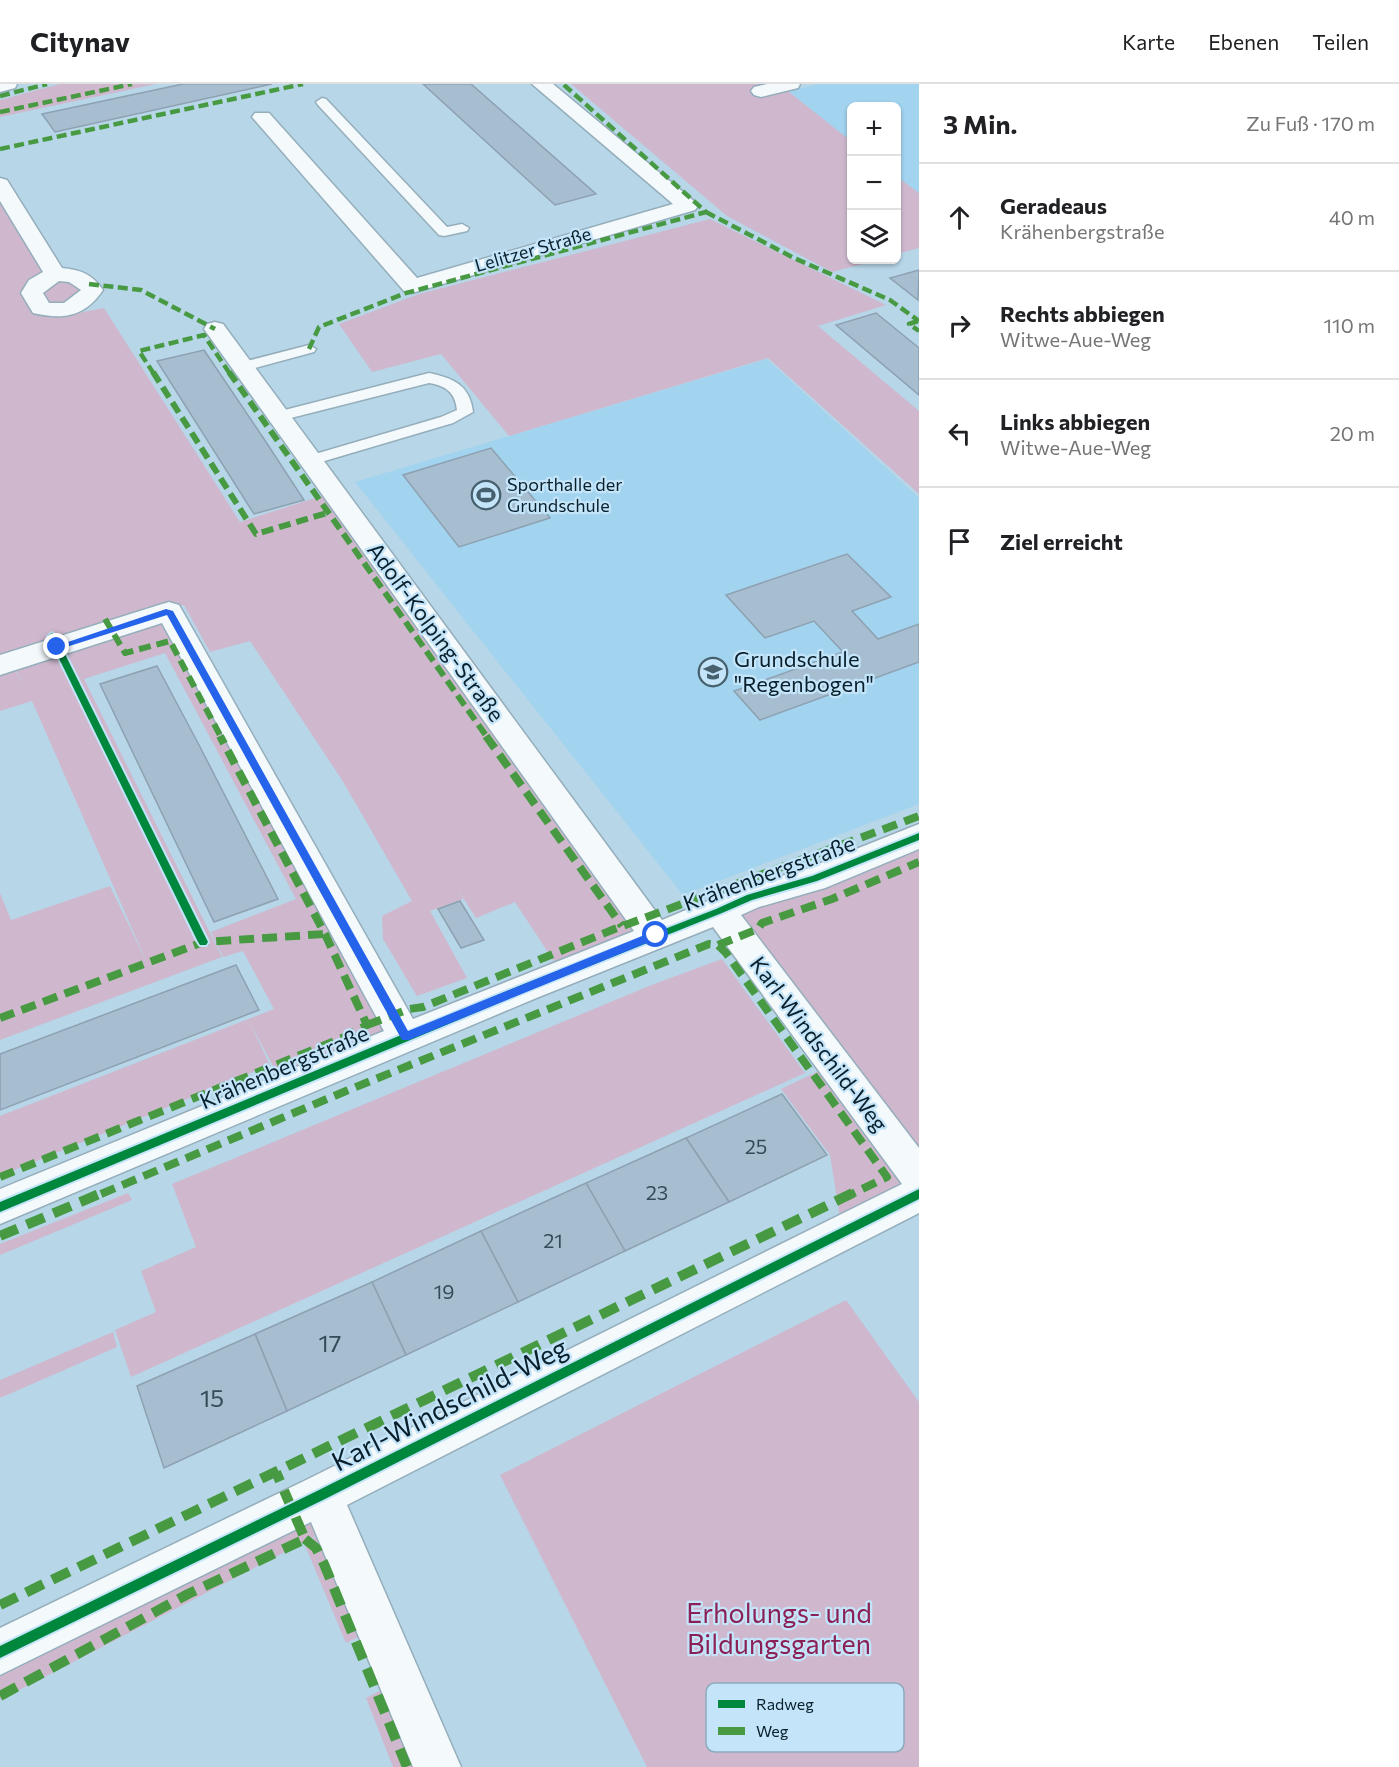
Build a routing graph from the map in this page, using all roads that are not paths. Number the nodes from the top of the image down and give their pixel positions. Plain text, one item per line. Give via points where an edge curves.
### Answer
1 (8, 84) edge
2 (541, 84) edge
3 (791, 84) edge
4 (0, 86) edge
5 (761, 91) dead end
6 (322, 102) dead end
7 (262, 117) dead end
8 (0, 184) edge
9 (462, 228) dead end
10 (55, 274) dead end
11 (215, 329) dead end
12 (309, 349) dead end
13 (244, 366) junction
14 (279, 416) junction
15 (311, 460) junction
16 (0, 665) edge
17 (919, 836) edge
18 (719, 912) junction
19 (656, 935) junction
20 (405, 1037) junction
21 (919, 1177) edge
22 (919, 1194) edge
23 (0, 1208) edge
24 (321, 1495) junction
25 (0, 1652) edge
26 (437, 1767) edge

1 - 4 street
2 - 7 street, Lelitzer Straße via 688,206 412,286
3 - 5 street
6 - 9 lane via 444,232
8 - 10 street
11 - 13 street, Adolf-Kolping-Straße
12 - 13 lane
13 - 14 street, Adolf-Kolping-Straße
14 - 15 street, Adolf-Kolping-Straße
14 - 15 lane via 429,378 457,387 465,398 465,412 447,420
15 - 19 street, Adolf-Kolping-Straße
16 - 20 street via 169,611
17 - 18 street, Krähenbergstraße via 814,879 750,897
18 - 19 street, Krähenbergstraße
18 - 21 street, Karl-Windschild-Weg
19 - 20 street, Krähenbergstraße
20 - 23 street, Krähenbergstraße
22 - 24 street, Karl-Windschild-Weg
24 - 25 street, Karl-Windschild-Weg
24 - 26 street, Karl-Windschild-Weg

